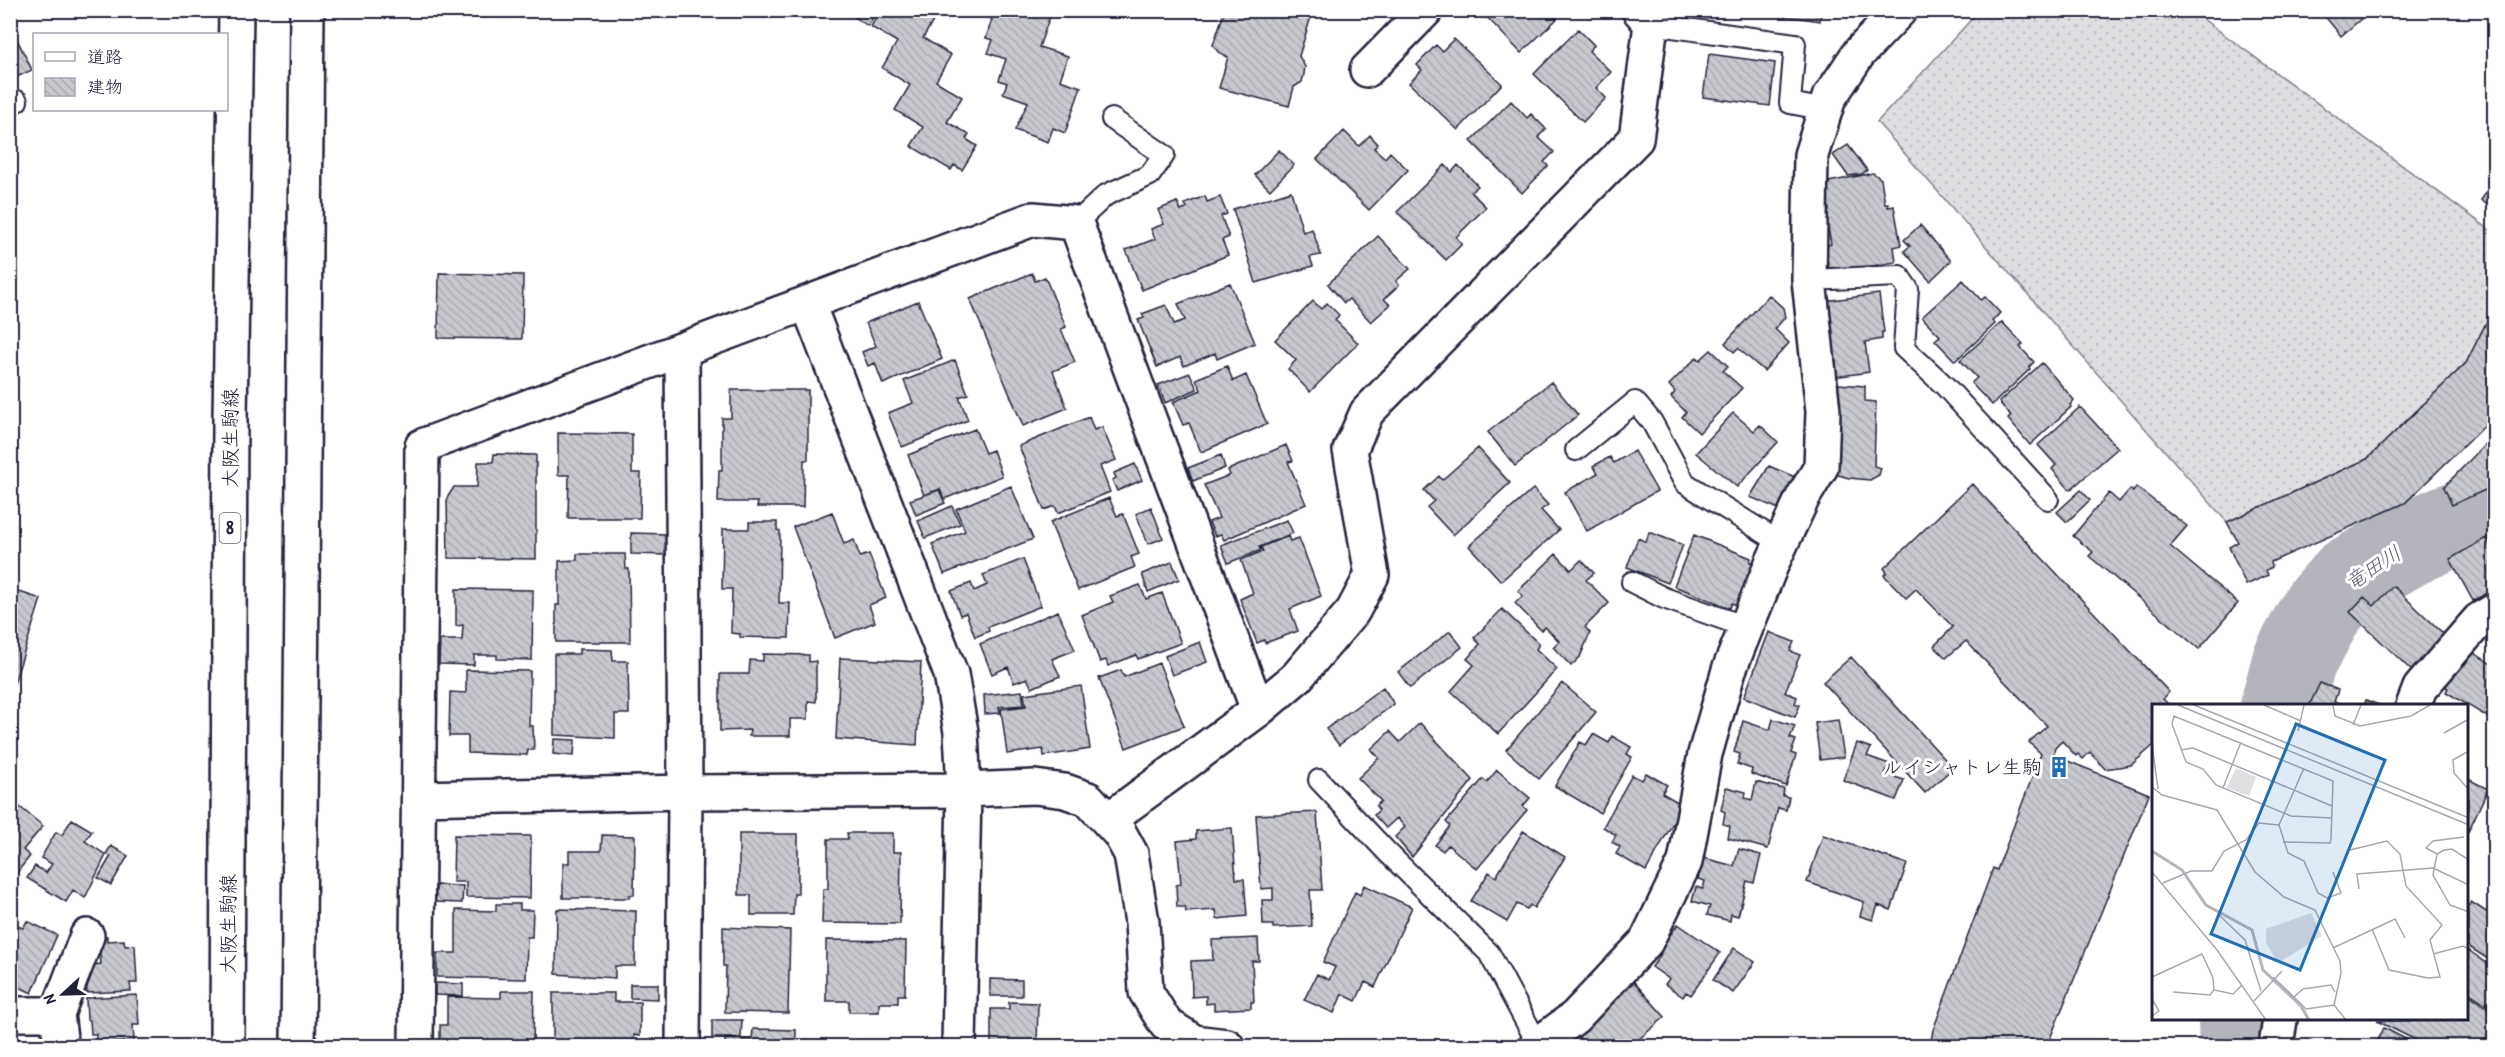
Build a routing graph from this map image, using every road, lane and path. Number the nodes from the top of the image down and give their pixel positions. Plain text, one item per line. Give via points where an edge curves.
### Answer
1 (236, 10) edge
2 (307, 10) edge
3 (1426, 10) edge
4 (1900, 10) edge
5 (1645, 17) edge
6 (1367, 70) dead end
7 (1826, 110) junction
8 (1112, 119) dead end
9 (1076, 223) junction
10 (1809, 280) junction
11 (808, 304) junction
12 (682, 351) junction
13 (1576, 450) dead end
14 (2048, 499) dead end
15 (1781, 543) junction
16 (1632, 582) dead end
17 (2494, 611) edge
18 (1746, 627) junction
19 (2414, 704) edge
20 (1258, 710) junction
21 (1319, 780) dead end
22 (964, 790) junction
23 (686, 792) junction
24 (419, 798) junction
25 (1108, 820) junction
26 (87, 936) dead end
27 (10, 1014) edge
28 (57, 1014) junction
29 (2280, 1021) edge
30 (1538, 1046) edge
31 (61, 1047) edge
32 (227, 1047) edge
33 (298, 1047) edge
34 (416, 1047) edge
35 (683, 1047) edge
36 (959, 1047) edge
37 (1227, 1047) edge
38 (2276, 1047) edge

1 - 32 street, 大阪生駒線 / 8
2 - 33 street
3 - 6 street
4 - 7 street via 1859,52 1829,98
5 - 7 lane via 1795,44 1790,103
5 - 20 street via 1636,139 1367,412 1350,450 1372,575 1353,610 1297,677
7 - 10 street via 1811,155
8 - 9 lane via 1164,155 1150,175 1106,195
9 - 11 street via 1033,219
9 - 20 street
10 - 14 lane via 1899,276 1908,289 1904,348 1946,386
10 - 15 street via 1823,411 1821,467
11 - 12 street
11 - 22 street via 951,674 961,732
12 - 23 street
12 - 24 street via 422,446
13 - 15 lane via 1635,402 1652,422 1685,483
15 - 18 street
16 - 18 lane via 1664,598
17 - 19 street via 2479,620 2420,688
18 - 30 street via 1705,754 1685,862 1646,942 1575,1017
20 - 25 street
21 - 30 lane via 1489,953
22 - 23 street
22 - 25 street via 1035,787 1065,791 1088,799
22 - 36 street
23 - 24 street
23 - 35 street
24 - 34 street
25 - 37 street via 1131,854 1142,922 1146,993 1166,1024 1194,1042
26 - 28 street
27 - 28 street
28 - 31 street
29 - 38 street

